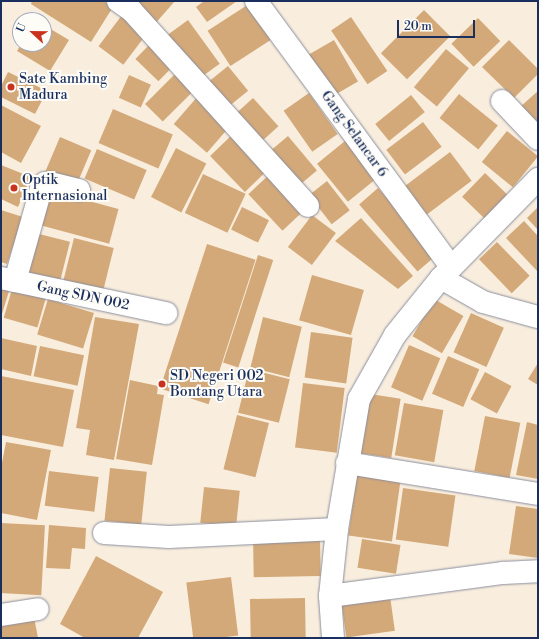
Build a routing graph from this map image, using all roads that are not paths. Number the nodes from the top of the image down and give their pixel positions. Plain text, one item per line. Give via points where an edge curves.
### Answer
1 (118, 1) edge
2 (256, 1) edge
3 (502, 101) dead end
4 (538, 139) edge
5 (538, 179) edge
6 (78, 190) dead end
7 (308, 206) dead end
8 (446, 272) junction
9 (8, 280) edge
10 (166, 313) dead end
11 (538, 317) edge
12 (347, 463) junction
13 (538, 494) edge
14 (337, 529) junction
15 (104, 533) dead end
16 (538, 571) edge
17 (330, 596) junction
18 (38, 609) dead end
19 (1, 615) edge
20 (333, 638) edge

1 - 7 street via 131,10
2 - 8 street, Gang Selancar 6
3 - 4 street
5 - 8 street
6 - 9 street via 50,183 45,183 40,189
8 - 11 street via 483,302
8 - 12 street via 395,335 369,379 359,399
9 - 10 street, Gang SDN 002
12 - 13 street
12 - 14 street
14 - 15 street via 169,537
14 - 17 street
16 - 17 street via 503,573
17 - 20 street
18 - 19 street

